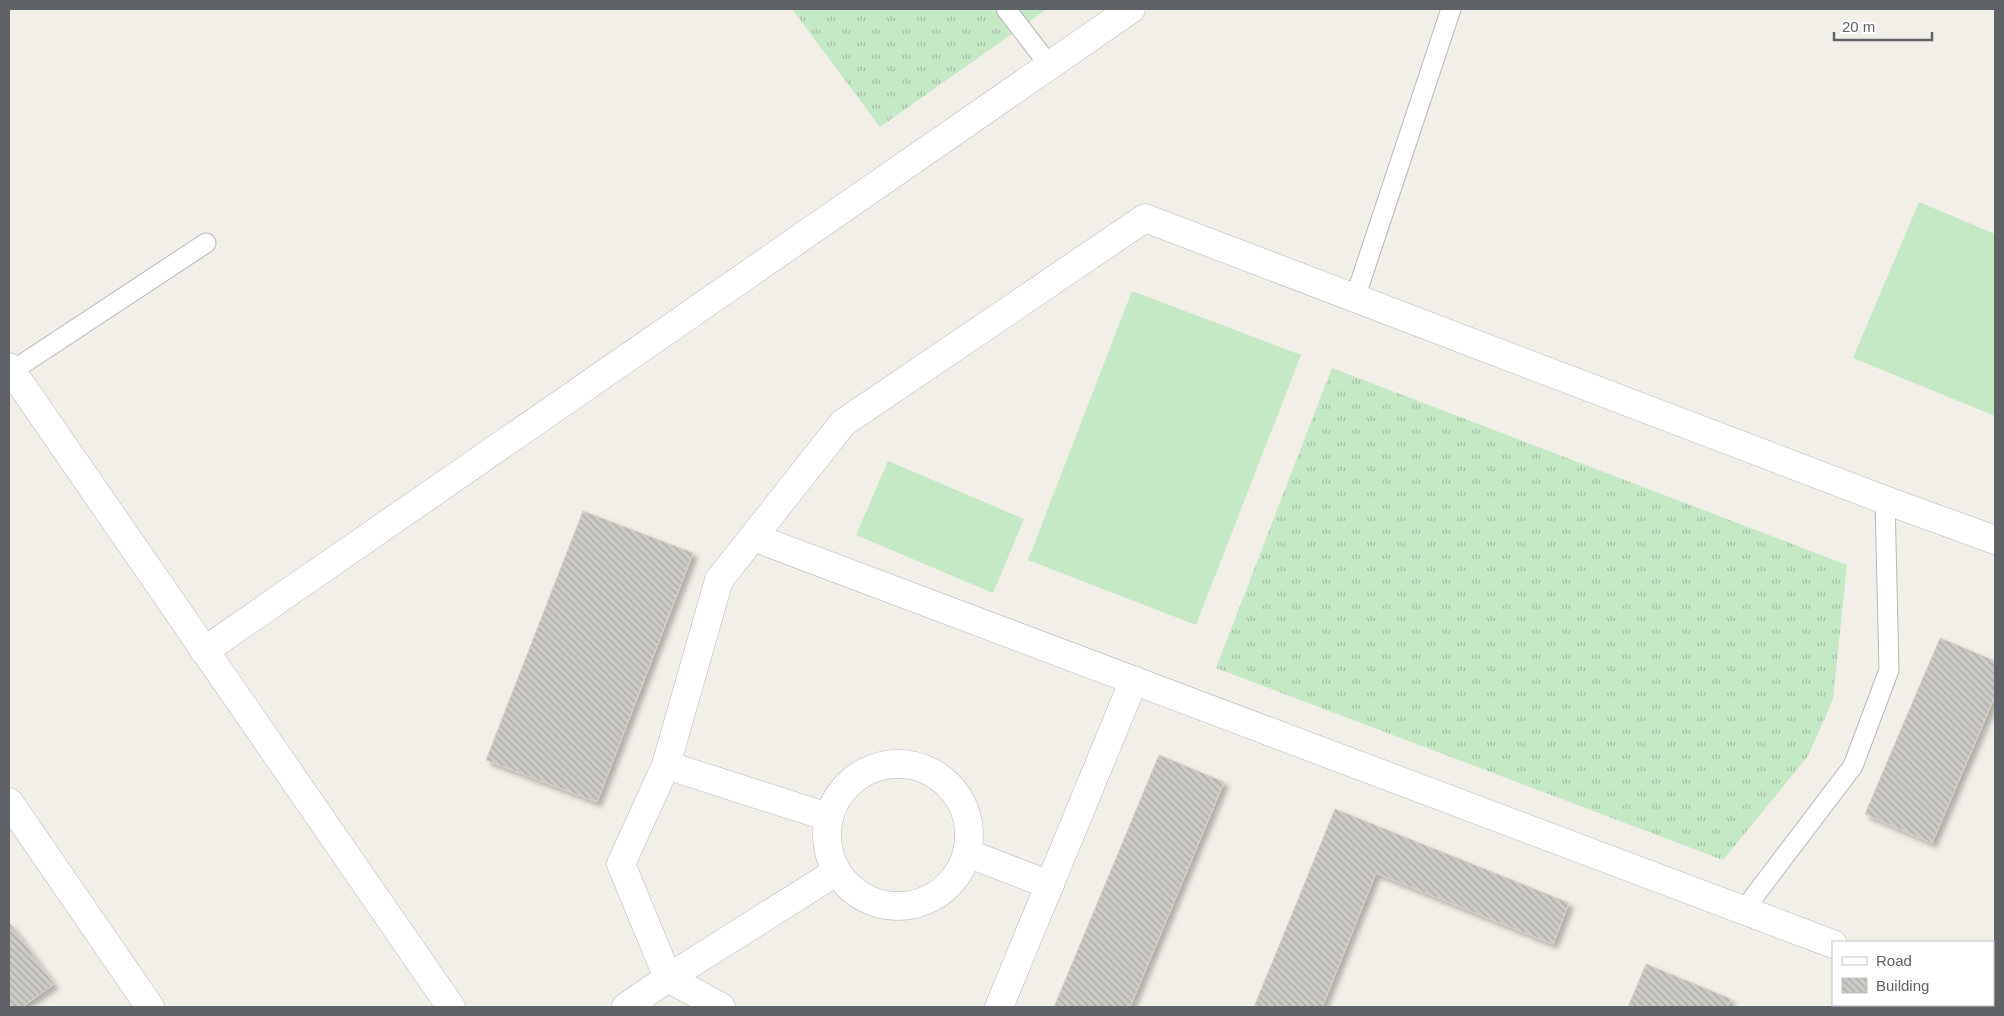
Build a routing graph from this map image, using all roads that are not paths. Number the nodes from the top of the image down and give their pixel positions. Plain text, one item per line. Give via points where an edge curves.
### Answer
1 (1006, 9) edge
2 (1131, 9) edge
3 (1451, 9) edge
4 (1049, 65) junction
5 (206, 243) dead end
6 (1355, 298) junction
7 (10, 369) edge
8 (1885, 500) junction
9 (753, 537) junction
10 (1995, 540) edge
11 (204, 651) junction
12 (1134, 680) junction
13 (666, 765) junction
14 (9, 802) edge
15 (828, 818) junction
16 (967, 853) junction
17 (836, 872) junction
18 (1050, 885) junction
19 (1744, 910) junction
20 (1832, 944) edge
21 (668, 978) junction
22 (150, 1007) edge
23 (451, 1007) edge
24 (626, 1007) edge
25 (721, 1007) edge
26 (999, 1007) edge

1 - 4 lane
2 - 4 street
3 - 6 lane
4 - 11 street
5 - 7 lane
6 - 8 street
6 - 9 street via 1145,218 843,423
7 - 11 street
8 - 10 street
8 - 19 lane via 1889,670 1853,766
9 - 12 street
9 - 13 street via 719,580
11 - 23 street
12 - 18 street
12 - 19 street
13 - 15 street
13 - 21 street via 621,864
14 - 22 street
15 - 16 street via 837,797 852,780 894,764 916,766 936,775 953,790 964,809 969,831
15 - 17 street via 828,854
16 - 17 street via 957,875 940,892 919,903 896,907 872,902 851,890
16 - 18 street
17 - 21 street
18 - 26 street
19 - 20 street
21 - 24 street
21 - 25 street

